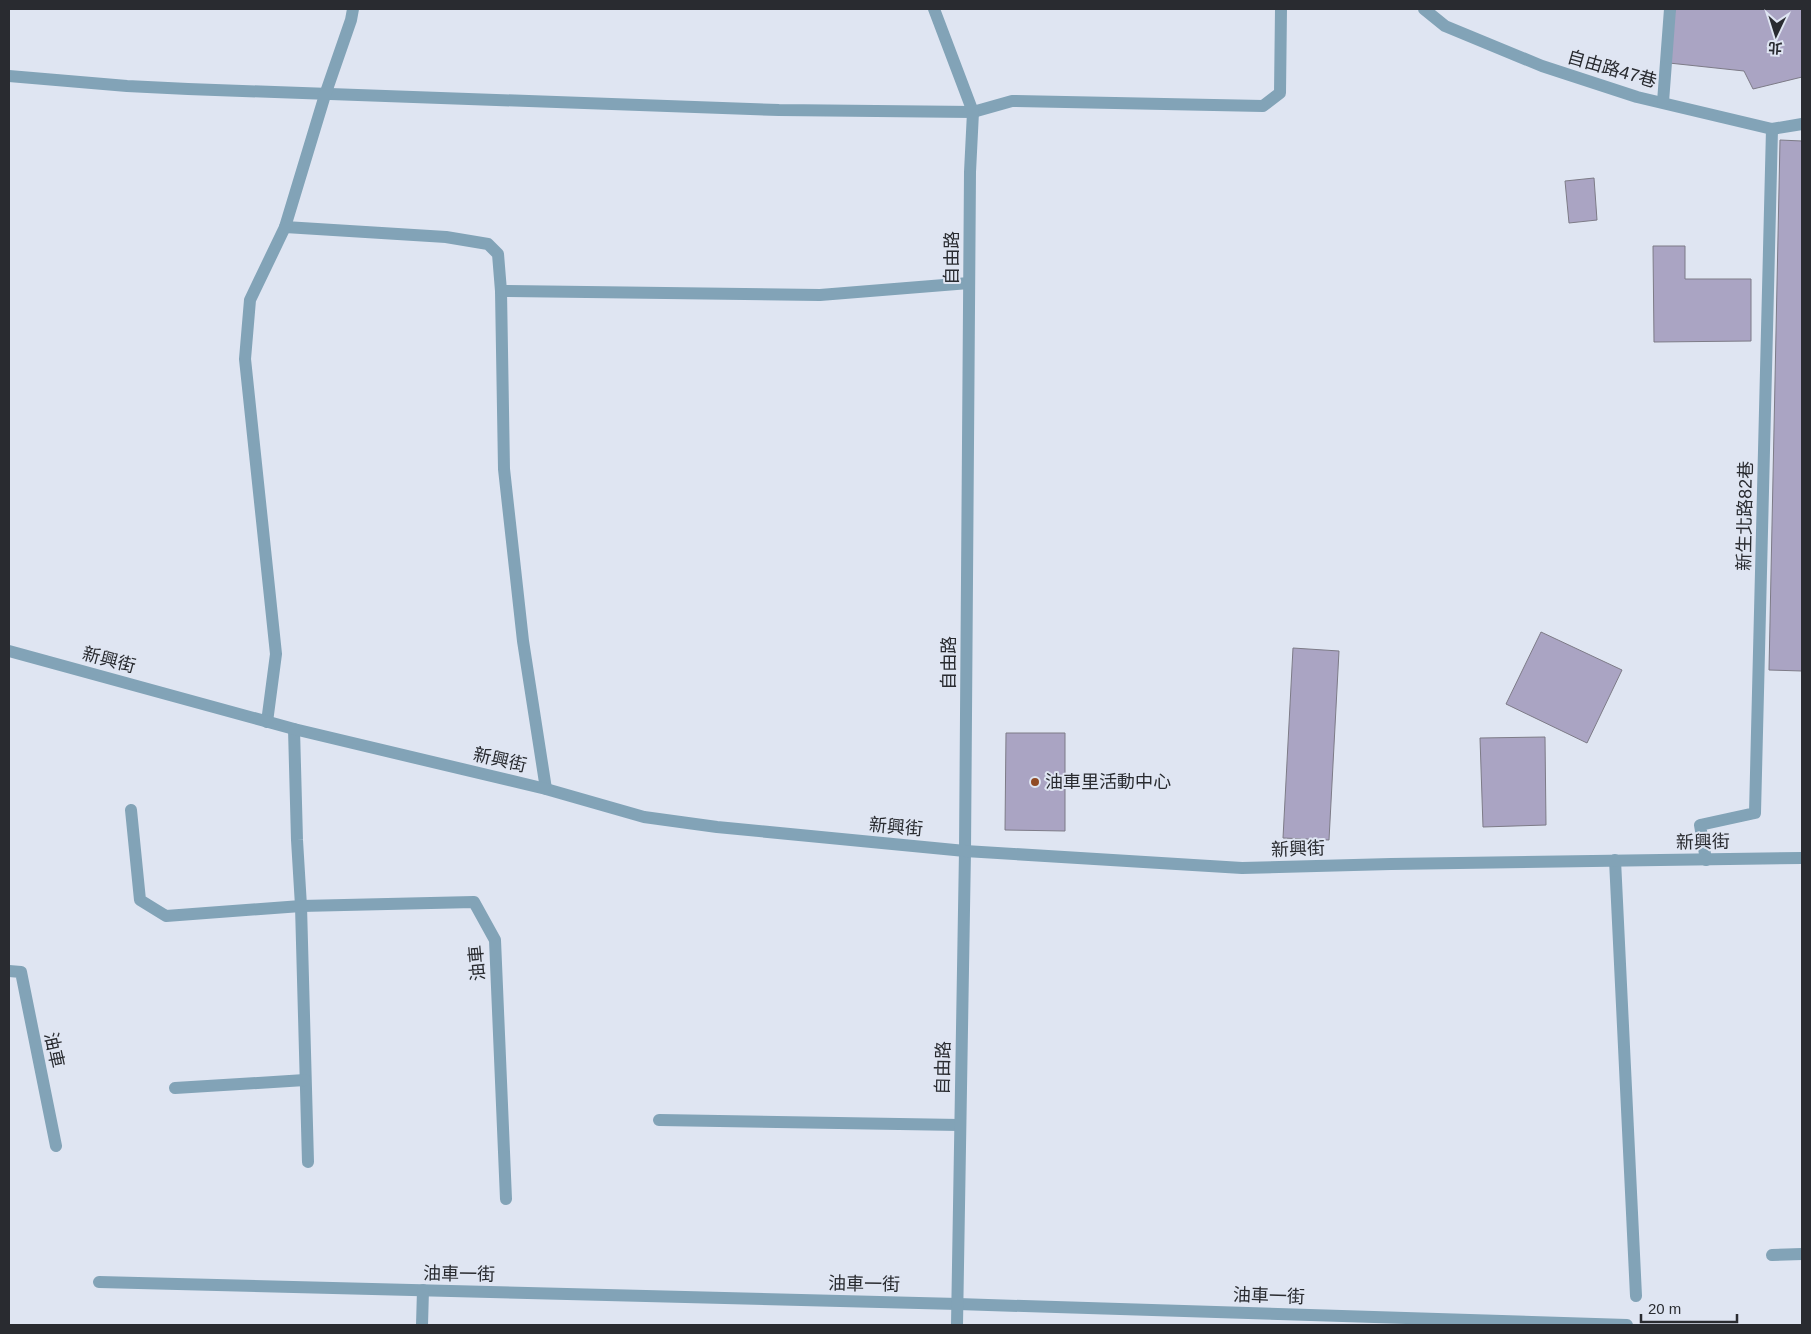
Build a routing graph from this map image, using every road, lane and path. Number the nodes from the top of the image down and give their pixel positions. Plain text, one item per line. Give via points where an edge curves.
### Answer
1 (353, 9) edge
2 (934, 9) edge
3 (1281, 9) edge
4 (1424, 9) edge
5 (1670, 9) edge
6 (9, 76) edge
7 (325, 94) junction
8 (1663, 102) junction
9 (973, 112) junction
10 (1802, 124) edge
11 (1772, 130) junction
12 (285, 227) junction
13 (969, 283) junction
14 (500, 291) junction
15 (9, 651) edge
16 (267, 722) junction
17 (294, 729) junction
18 (546, 789) junction
19 (131, 810) dead end
20 (965, 851) junction
21 (1802, 858) edge
22 (1614, 860) junction
23 (1706, 860) junction
24 (301, 906) junction
25 (9, 972) edge
26 (305, 1080) junction
27 (175, 1088) dead end
28 (659, 1120) dead end
29 (960, 1125) junction
30 (56, 1146) dead end
31 (308, 1162) dead end
32 (506, 1199) dead end
33 (1802, 1254) edge
34 (1772, 1255) dead end
35 (99, 1282) dead end
36 (423, 1290) junction
37 (1636, 1296) dead end
38 (958, 1304) junction
39 (422, 1325) edge
40 (957, 1325) edge
41 (1627, 1325) edge

1 - 7 street
2 - 9 street, 自由路
3 - 9 street via 1280,94 1263,106 1012,101
4 - 8 street, 自由路47巷 via 1445,26 1542,66
5 - 8 street
6 - 7 street via 127,86
7 - 9 street via 779,110
7 - 12 street
8 - 11 street, 自由路47巷
9 - 13 street, 自由路
10 - 11 street, 自由路47巷
11 - 23 street, 新生北路82巷 via 1755,813 1700,826
12 - 14 street via 446,237 488,244 498,254
12 - 16 street via 250,300 245,359 276,654
13 - 14 street via 820,295
13 - 20 street, 自由路
14 - 18 street via 504,469 523,641
15 - 16 street, 新興街
16 - 17 street, 新興街
17 - 18 street, 新興街
17 - 24 street
18 - 20 street, 新興街 via 644,817
19 - 24 street, 油車 via 140,900 166,916
20 - 22 street, 新興街 via 1242,868
20 - 29 street, 自由路
21 - 23 street, 新興街
22 - 23 street, 新興街
22 - 37 street
24 - 26 street
24 - 32 street, 油車 via 474,902 495,940
25 - 30 street, 油車 via 21,972
26 - 27 street
26 - 31 street
28 - 29 street
29 - 38 street, 自由路
33 - 34 street
35 - 36 street, 油車一街
36 - 38 street, 油車一街
36 - 39 street
38 - 40 street, 自由路
38 - 41 street, 油車一街

